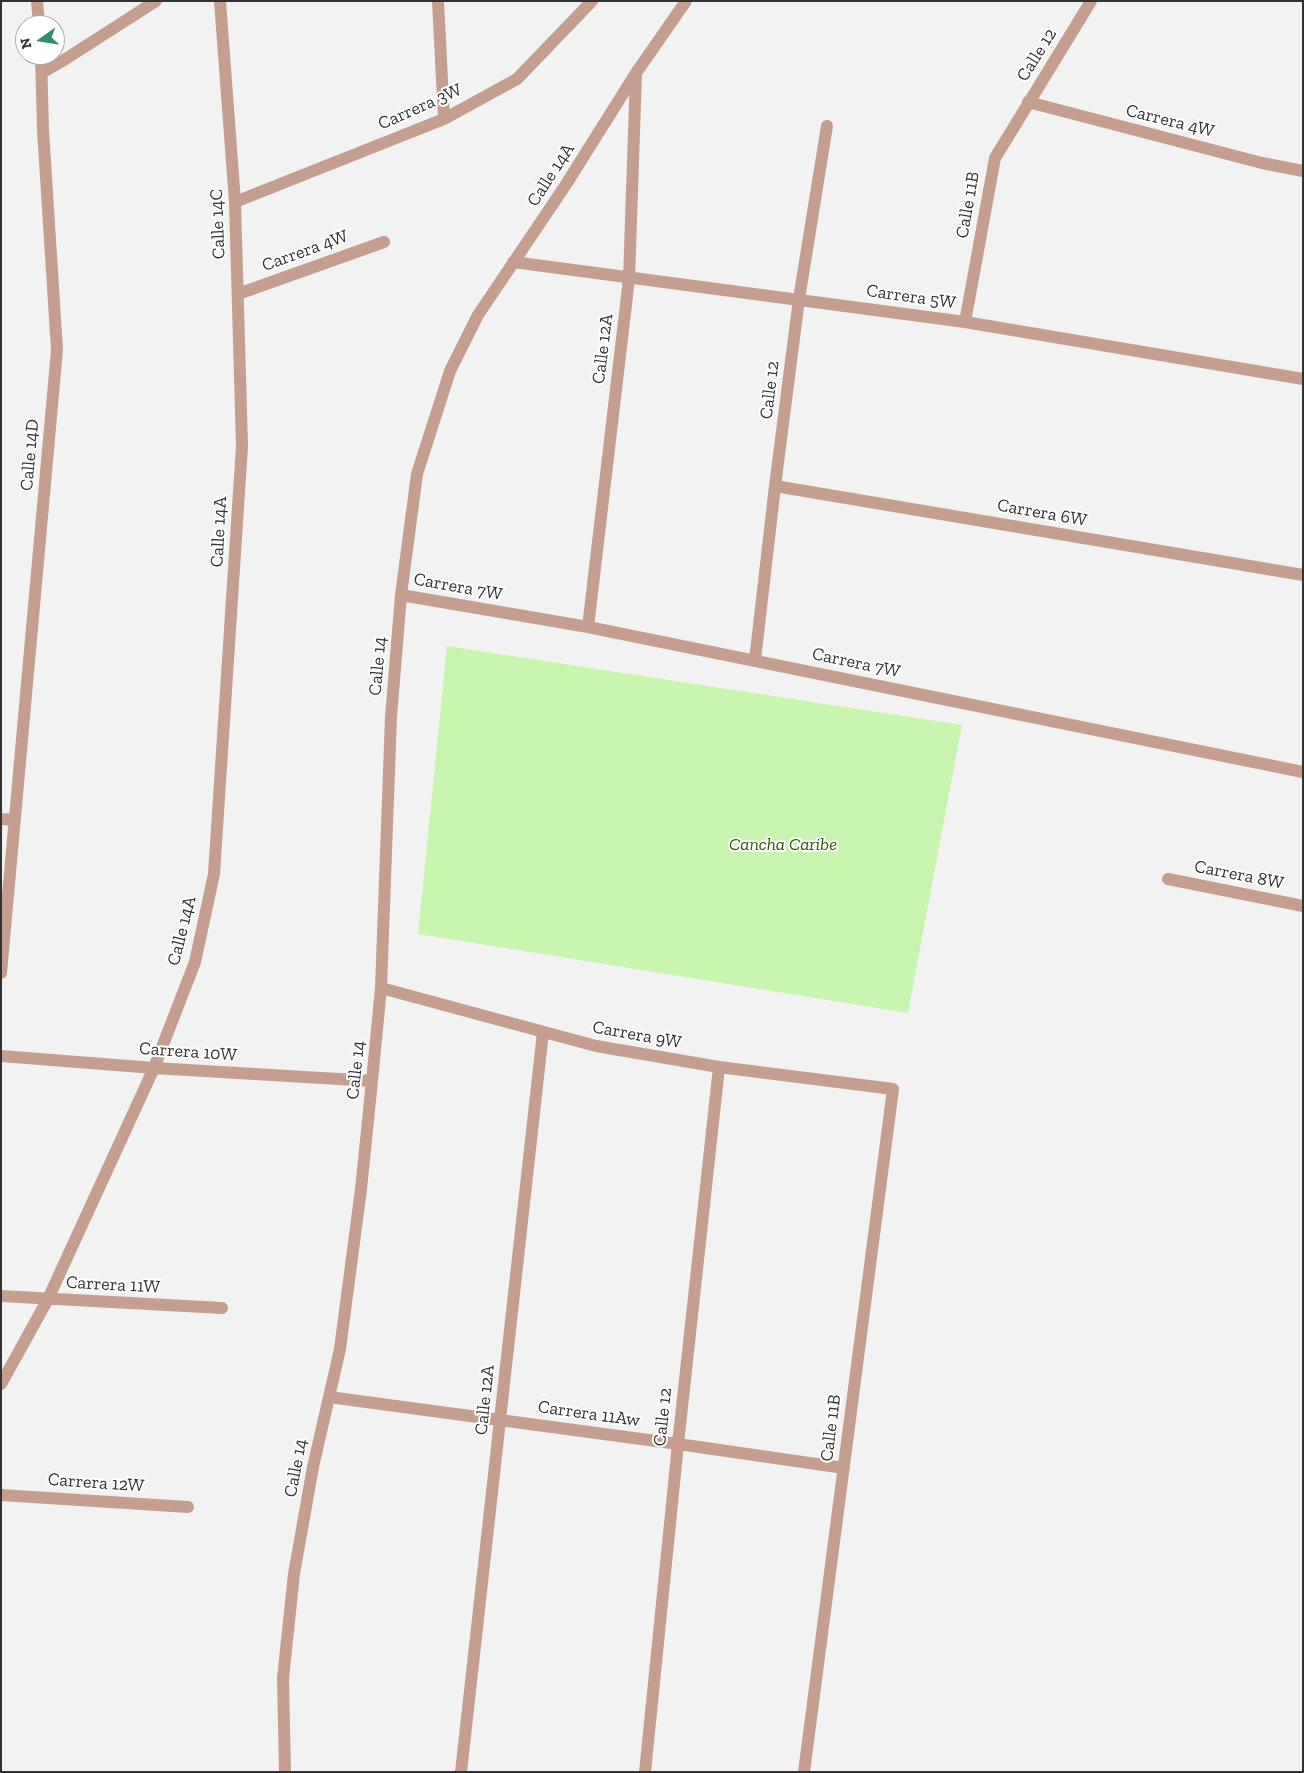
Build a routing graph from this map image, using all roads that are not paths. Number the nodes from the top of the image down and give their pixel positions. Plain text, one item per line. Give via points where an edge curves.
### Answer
1 (37, 1) edge
2 (156, 1) edge
3 (220, 1) edge
4 (438, 1) edge
5 (592, 1) edge
6 (686, 1) edge
7 (1091, 1) edge
8 (38, 15) edge
9 (42, 65) edge
10 (43, 72) junction
11 (636, 73) junction
12 (1028, 102) junction
13 (444, 118) junction
14 (827, 126) dead end
15 (1303, 171) edge
16 (235, 202) junction
17 (384, 242) dead end
18 (513, 262) junction
19 (629, 279) junction
20 (238, 294) junction
21 (799, 299) junction
22 (965, 322) junction
23 (450, 371) joint
24 (1303, 379) edge
25 (242, 446) joint
26 (775, 486) junction
27 (1303, 575) edge
28 (402, 595) junction
29 (588, 627) junction
30 (755, 660) junction
31 (1303, 772) edge
32 (1, 819) edge
33 (15, 820) junction
34 (1168, 879) dead end
35 (1303, 906) edge
36 (1, 973) edge
37 (381, 988) junction
38 (543, 1032) junction
39 (1, 1056) edge
40 (720, 1067) junction
41 (154, 1068) junction
42 (372, 1081) junction
43 (893, 1089) joint
44 (1, 1296) edge
45 (48, 1299) junction
46 (222, 1308) dead end
47 (1, 1384) edge
48 (329, 1397) junction
49 (500, 1419) junction
50 (678, 1444) junction
51 (844, 1468) junction
52 (1, 1495) edge
53 (188, 1506) dead end
54 (285, 1772) edge
55 (461, 1772) edge
56 (645, 1772) edge
57 (804, 1772) edge

1 - 8 street
2 - 10 street
3 - 16 street, Calle 14C
4 - 13 street
5 - 13 street, Carrera 3W via 517,79
6 - 11 street, Calle 14A
7 - 12 street, Calle 12
9 - 10 street, Calle 14D
10 - 33 street, Calle 14D via 43,130 57,350
11 - 18 street, Calle 14A
11 - 19 street, Calle 12A
12 - 15 street, Carrera 4W
12 - 22 street, Calle 11B via 995,158
13 - 16 street, Carrera 3W
14 - 21 street, Calle 12
16 - 20 street, Calle 14C
17 - 20 street, Carrera 4W
18 - 19 street, Carrera 5W
18 - 23 street, Calle 14A via 478,315
19 - 21 street, Carrera 5W
19 - 29 street, Calle 12A
20 - 25 street, Calle 14C
21 - 22 street, Carrera 5W
21 - 26 street, Calle 12
22 - 24 street, Carrera 5W
23 - 28 street, Calle 14 via 417,474
25 - 41 street, Calle 14A via 214,874 195,962
26 - 27 street, Carrera 6W
26 - 30 street, Calle 12
28 - 29 street, Carrera 7W
28 - 37 street, Calle 14 via 391,717
29 - 30 street, Carrera 7W
30 - 31 street, Carrera 7W
32 - 33 street
33 - 36 street, Calle 14D
34 - 35 street, Carrera 8W
37 - 38 street, Carrera 9W
37 - 42 street, Calle 14
38 - 40 street, Carrera 9W via 596,1046
38 - 49 street, Calle 12A
39 - 41 street, Carrera 10W
40 - 43 street, Carrera 9W
40 - 50 street, Calle 12
41 - 42 street, Carrera 10W
41 - 45 street, Calle 14A
42 - 48 street, Calle 14 via 340,1349
43 - 51 street, Calle 11B
44 - 45 street, Carrera 11W
45 - 46 street, Carrera 11W
45 - 47 street, Calle 14A
48 - 49 street, Carrera 11Aw
48 - 54 street, Calle 14 via 294,1574 283,1678
49 - 50 street, Carrera 11Aw
49 - 55 street, Calle 12A
50 - 51 street, Carrera 11Aw
50 - 56 street, Calle 12
51 - 57 street, Calle 11B
52 - 53 street, Carrera 12W

